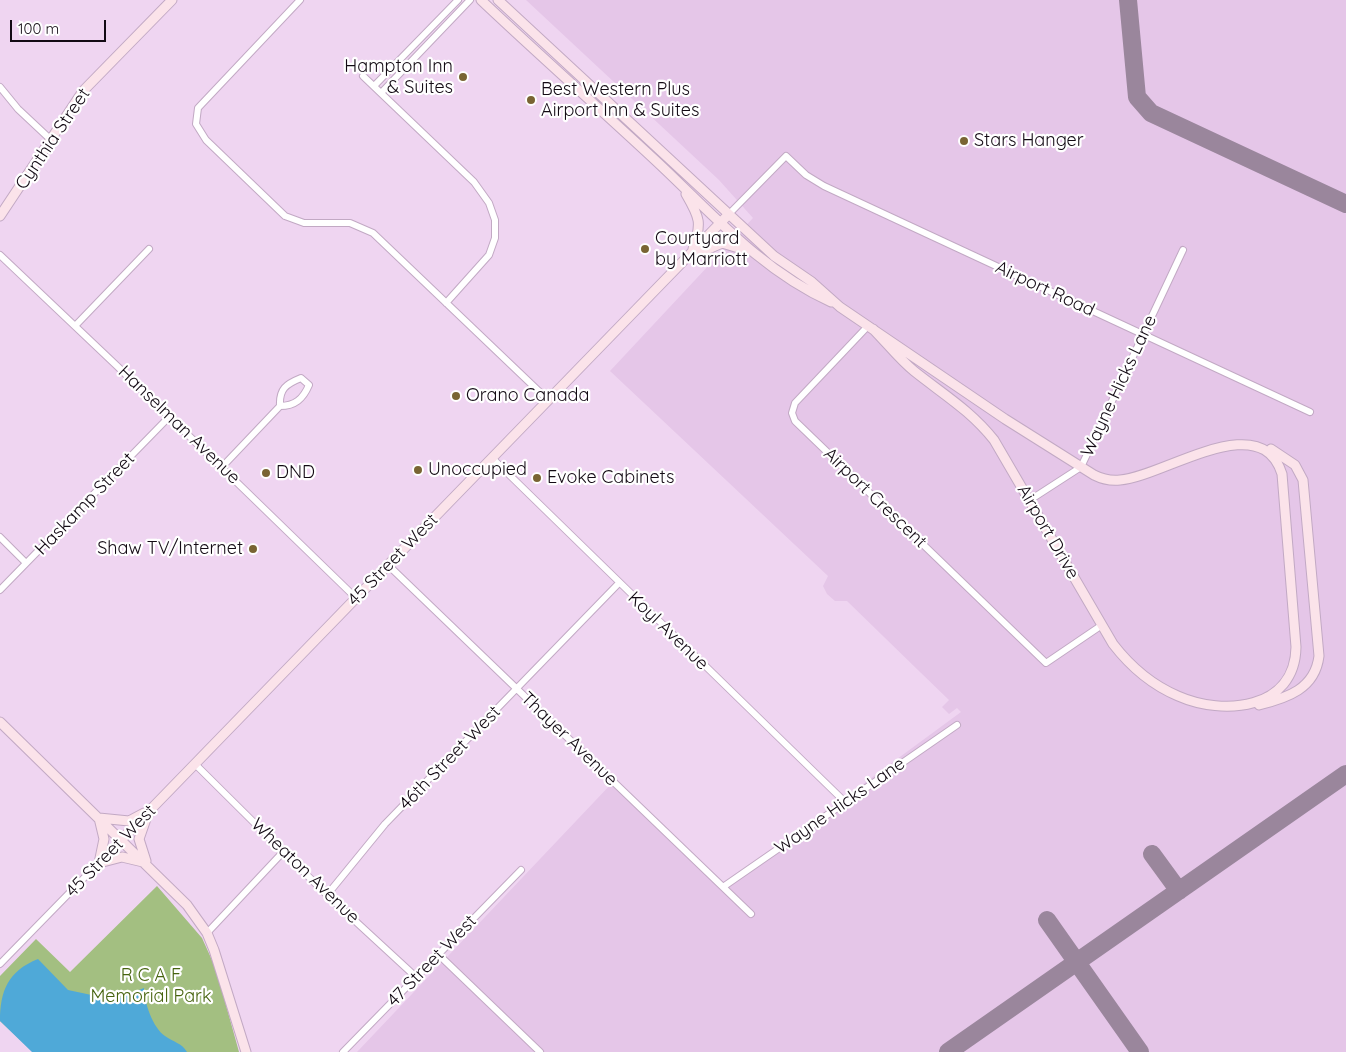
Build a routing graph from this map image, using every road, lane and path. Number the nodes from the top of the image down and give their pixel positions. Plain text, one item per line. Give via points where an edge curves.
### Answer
1 (172, 0) edge
2 (300, 0) edge
3 (458, 0) edge
4 (470, 0) edge
5 (481, 0) edge
6 (498, 0) edge
7 (363, 76) dead end
8 (374, 86) junction
9 (0, 87) edge
10 (381, 93) junction
11 (50, 139) junction
12 (786, 156) joint
13 (681, 185) junction
14 (728, 215) junction
15 (0, 216) edge
16 (721, 223) junction
17 (149, 249) dead end
18 (1183, 250) dead end
19 (750, 252) junction
20 (0, 256) edge
21 (688, 256) junction
22 (446, 303) junction
23 (840, 307) junction
24 (75, 326) junction
25 (871, 327) junction
26 (1143, 335) junction
27 (548, 400) junction
28 (280, 406) junction
29 (1310, 412) dead end
30 (169, 417) junction
31 (1256, 446) junction
32 (492, 458) junction
33 (222, 467) junction
34 (1081, 467) junction
35 (1030, 500) junction
36 (0, 537) edge
37 (26, 564) junction
38 (388, 565) junction
39 (619, 583) junction
40 (0, 590) edge
41 (356, 598) junction
42 (1102, 625) junction
43 (517, 689) junction
44 (1234, 706) junction
45 (0, 722) edge
46 (957, 725) dead end
47 (195, 764) junction
48 (845, 802) junction
49 (149, 811) junction
50 (99, 818) junction
51 (122, 839) junction
52 (284, 851) junction
53 (99, 863) junction
54 (147, 864) junction
55 (521, 870) dead end
56 (723, 887) junction
57 (327, 894) junction
58 (751, 914) dead end
59 (207, 933) junction
60 (439, 955) junction
61 (0, 964) edge
62 (416, 977) junction
63 (246, 1052) edge
64 (343, 1052) edge
65 (540, 1052) edge

1 - 11 main road, Cynthia Street via 83,91
2 - 22 street via 198,108 196,124 206,140 285,216 304,223 350,224 366,229
3 - 8 street
4 - 10 street
5 - 13 main road, Airport Drive
6 - 14 main road, Airport Drive
7 - 8 street
8 - 10 street
9 - 11 street
10 - 22 street via 477,186 489,203 495,220 495,238 488,255
11 - 15 main road, Cynthia Street
12 - 14 street, 45 Street West
12 - 26 street, Airport Road via 824,186
13 - 16 main road, Airport Drive
13 - 21 main road via 700,220
14 - 16 main road, 45 Street West
14 - 23 main road, Airport Drive
16 - 19 main road, Airport Drive
16 - 21 main road, 45 Street West
17 - 24 street
18 - 26 street, Wayne Hicks Lane
19 - 21 main road via 722,243
19 - 23 main road, Airport Drive via 788,280
20 - 24 street, Hanselman Avenue
21 - 27 main road, 45 Street West
22 - 27 street
23 - 25 main road, Airport Drive
24 - 30 street, Hanselman Avenue
25 - 34 main road, Airport Drive
25 - 35 main road, Airport Drive via 915,372 976,419 994,440
25 - 42 street, Airport Crescent via 794,403 794,419 1046,663
26 - 29 street, Airport Road
26 - 34 street, Wayne Hicks Lane
27 - 32 main road, 45 Street West
28 - 28 street via 290,406 298,401 309,385 306,380 301,378 284,386
28 - 33 street
30 - 33 street, Hanselman Avenue
30 - 37 street, Haskamp Street
31 - 34 main road, Airport Drive via 1237,444 1217,448 1119,480 1100,478
31 - 44 main road, Airport Drive via 1272,455 1282,474 1296,656 1291,672 1276,691 1255,702
31 - 44 main road, Airport Drive via 1292,462 1303,480 1319,656 1314,674 1295,693 1256,706
32 - 38 main road, 45 Street West
32 - 39 street, Koyl Avenue
33 - 41 street, Hanselman Avenue
34 - 35 street, Wayne Hicks Lane
35 - 42 main road, Airport Drive
36 - 37 street
37 - 40 street, Haskamp Street
38 - 41 main road, 45 Street West
38 - 43 street, Thayer Avenue
39 - 43 street, 46th Street West
39 - 48 street, Koyl Avenue
41 - 47 main road, 45 Street West
42 - 44 main road, Airport Drive via 1122,656 1154,683 1184,699
43 - 56 street, Thayer Avenue
43 - 57 street, 46th Street West via 386,824
45 - 50 main road
46 - 48 street, Wayne Hicks Lane
47 - 49 main road, 45 Street West
47 - 52 street, Wheaton Avenue
48 - 56 street, Wayne Hicks Lane
49 - 50 main road via 129,820
49 - 51 main road, 45 Street West
49 - 54 main road via 140,839
50 - 51 main road
50 - 53 main road via 104,836
51 - 53 street, 45 Street West
51 - 54 main road
52 - 57 street, Wheaton Avenue
52 - 59 street
53 - 54 main road via 122,856
53 - 61 street, 45 Street West
54 - 59 main road via 187,906
55 - 60 street, 47 Street West
56 - 58 street, Thayer Avenue
57 - 62 street, Wheaton Avenue
59 - 63 main road
60 - 62 street, 47 Street West
60 - 65 street
62 - 64 street, 47 Street West

